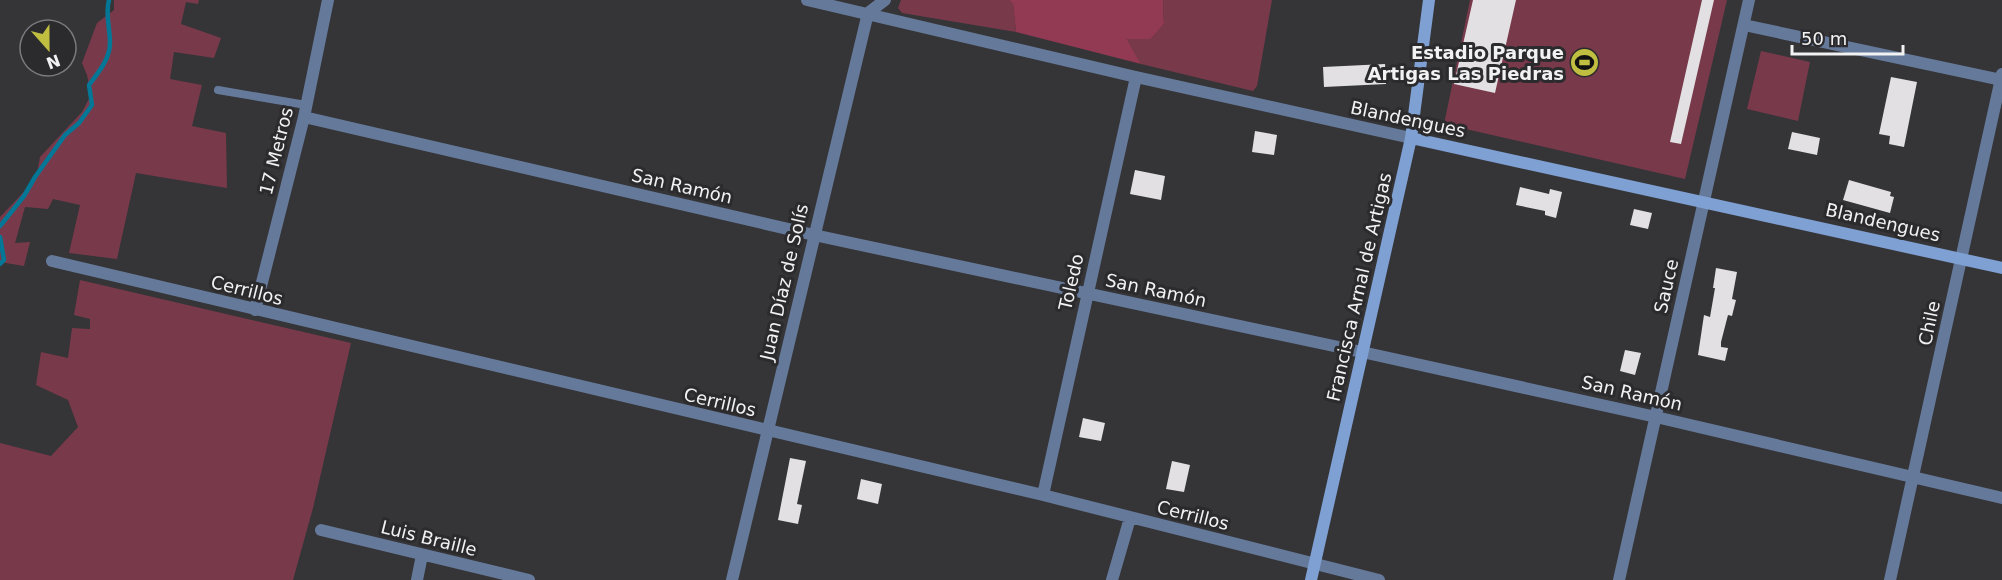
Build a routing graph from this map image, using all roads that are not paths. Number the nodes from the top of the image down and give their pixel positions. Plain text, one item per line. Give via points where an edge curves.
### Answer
1 (328, 0) edge
2 (807, 0) edge
3 (885, 0) edge
4 (1429, 0) edge
5 (1749, 0) edge
6 (868, 14) junction
7 (1744, 25) junction
8 (1136, 77) junction
9 (2001, 77) edge
10 (218, 90) dead end
11 (305, 111) junction
12 (1411, 138) junction
13 (1704, 201) junction
14 (814, 235) junction
15 (1962, 258) junction
16 (52, 261) dead end
17 (2002, 268) edge
18 (1086, 294) junction
19 (255, 310) junction
20 (1362, 352) junction
21 (1656, 417) junction
22 (767, 431) junction
23 (1913, 478) junction
24 (1043, 495) junction
25 (2002, 498) edge
26 (1130, 518) junction
27 (321, 530) dead end
28 (423, 555) junction
29 (1315, 564) junction
30 (417, 580) edge
31 (529, 580) edge
32 (732, 580) edge
33 (1112, 580) edge
34 (1311, 580) edge
35 (1379, 580) edge
36 (1619, 580) edge
37 (1890, 580) edge

1 - 11 street, 17 Metros
2 - 6 street, Blandengues
3 - 6 street
4 - 12 street, Francisca Arnal de Artigas
5 - 7 street, Sauce
6 - 8 street, Blandengues
6 - 14 street, Juan Díaz de Solís
7 - 9 street
7 - 13 street, Sauce
8 - 12 street, Blandengues
8 - 18 street, Toledo
9 - 15 street, Chile
10 - 11 lane
11 - 14 street, San Ramón
11 - 19 street, 17 Metros
12 - 13 street, Blandengues
12 - 20 street, Francisca Arnal de Artigas
13 - 15 street, Blandengues
13 - 21 street, Sauce
14 - 18 street, San Ramón
14 - 22 street, Juan Díaz de Solís
15 - 17 street, Blandengues
15 - 23 street, Chile
16 - 19 street, Cerrillos
18 - 20 street, San Ramón
18 - 24 street, Toledo
19 - 22 street, Cerrillos
20 - 21 street, San Ramón
20 - 29 street, Francisca Arnal de Artigas
21 - 23 street, San Ramón
21 - 36 street, Sauce
22 - 24 street, Cerrillos
22 - 32 street, Juan Díaz de Solís
23 - 25 street, San Ramón
23 - 37 street, Chile
24 - 26 street, Cerrillos
26 - 29 street, Cerrillos
26 - 33 street
27 - 28 street, Luis Braille
28 - 30 street
28 - 31 street, Luis Braille
29 - 34 street, Francisca Arnal de Artigas
29 - 35 street, Cerrillos

